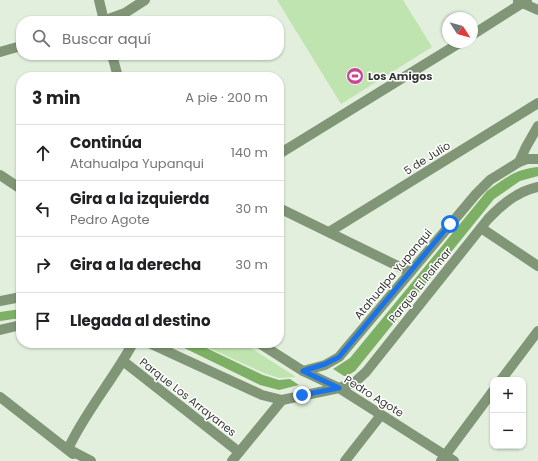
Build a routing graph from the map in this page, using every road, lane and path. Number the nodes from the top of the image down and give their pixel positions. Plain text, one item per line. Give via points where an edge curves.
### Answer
1 (99, 0) edge
2 (145, 0) edge
3 (522, 1) edge
4 (538, 10) edge
5 (103, 16) edge
6 (117, 16) edge
7 (478, 31) edge
8 (16, 47) edge
9 (451, 48) edge
10 (0, 52) edge
11 (113, 60) edge
12 (117, 72) edge
13 (538, 103) edge
14 (538, 126) edge
15 (284, 151) edge
16 (538, 159) edge
17 (520, 162) junction
18 (0, 175) edge
19 (16, 186) edge
20 (538, 187) edge
21 (284, 210) edge
22 (481, 228) junction
23 (329, 232) junction
24 (538, 266) edge
25 (410, 272) junction
26 (16, 298) edge
27 (0, 301) edge
28 (16, 327) edge
29 (0, 330) edge
30 (538, 331) edge
31 (130, 348) edge
32 (159, 348) edge
33 (267, 348) edge
34 (123, 361) junction
35 (303, 371) junction
36 (503, 377) edge
37 (339, 388) junction
38 (490, 395) edge
39 (0, 397) edge
40 (282, 400) junction
41 (381, 415) junction
42 (68, 450) junction
43 (239, 452) junction
44 (446, 459) edge
45 (80, 461) edge
46 (91, 461) edge
47 (232, 461) edge
48 (345, 461) edge

1 - 5 street
2 - 6 street
3 - 4 street
3 - 7 street
8 - 10 street
9 - 15 street
11 - 12 street
13 - 23 street, 5 de Julio
14 - 17 street
16 - 17 street
17 - 25 street, Atahualpa Yupanqui via 490,180
18 - 19 street
20 - 22 street, Parque El Palmar via 518,194 498,208
21 - 23 street
22 - 24 street
22 - 37 street, Parque El Palmar via 366,372 356,382
23 - 25 street
25 - 35 street, Atahualpa Yupanqui via 339,357
26 - 27 street
28 - 29 street
30 - 36 street
31 - 34 street
32 - 40 street via 262,394
33 - 35 street, Pedro Agote
34 - 42 street via 76,431
34 - 43 street, Parque Los Arrayanes
35 - 37 street, Pedro Agote
37 - 40 street, Parque El Palmar
37 - 41 street, Pedro Agote
38 - 44 street
39 - 42 street
40 - 43 street
41 - 44 street, Pedro Agote
41 - 48 street
42 - 45 street
42 - 46 street
43 - 47 street

